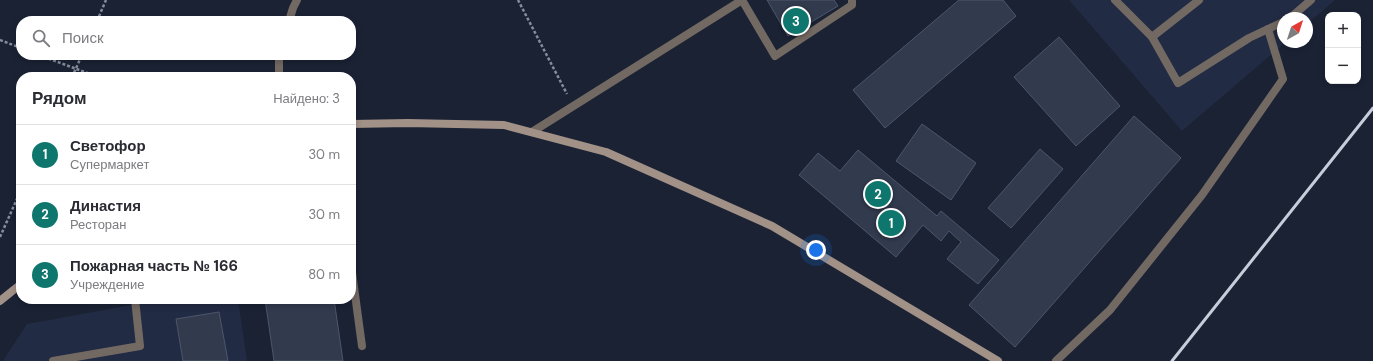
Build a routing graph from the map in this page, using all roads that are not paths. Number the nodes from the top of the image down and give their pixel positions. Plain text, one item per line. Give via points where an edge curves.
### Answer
1 (297, 0) edge
2 (852, 0) edge
3 (1115, 0) edge
4 (1198, 0) edge
5 (1311, 0) edge
6 (1297, 12) edge
7 (291, 16) edge
8 (1277, 25) edge
9 (1268, 29) junction
10 (1152, 37) junction
11 (279, 60) edge
12 (279, 72) edge
13 (356, 124) edge
14 (532, 132) junction
15 (16, 288) edge
16 (0, 301) edge
17 (356, 302) edge
18 (136, 304) edge
19 (362, 346) dead end
20 (53, 361) edge
21 (998, 361) edge
22 (1056, 361) edge

1 - 7 street
2 - 14 street via 852,5 775,56 742,0
3 - 10 street
4 - 10 street
5 - 6 street
8 - 9 street
9 - 10 street via 1249,38 1178,83
9 - 22 street via 1283,79 1202,195 1110,310
11 - 12 street
13 - 14 main road via 504,125
14 - 21 main road via 606,152 772,226
15 - 16 main road
17 - 19 street
18 - 20 street via 140,346

